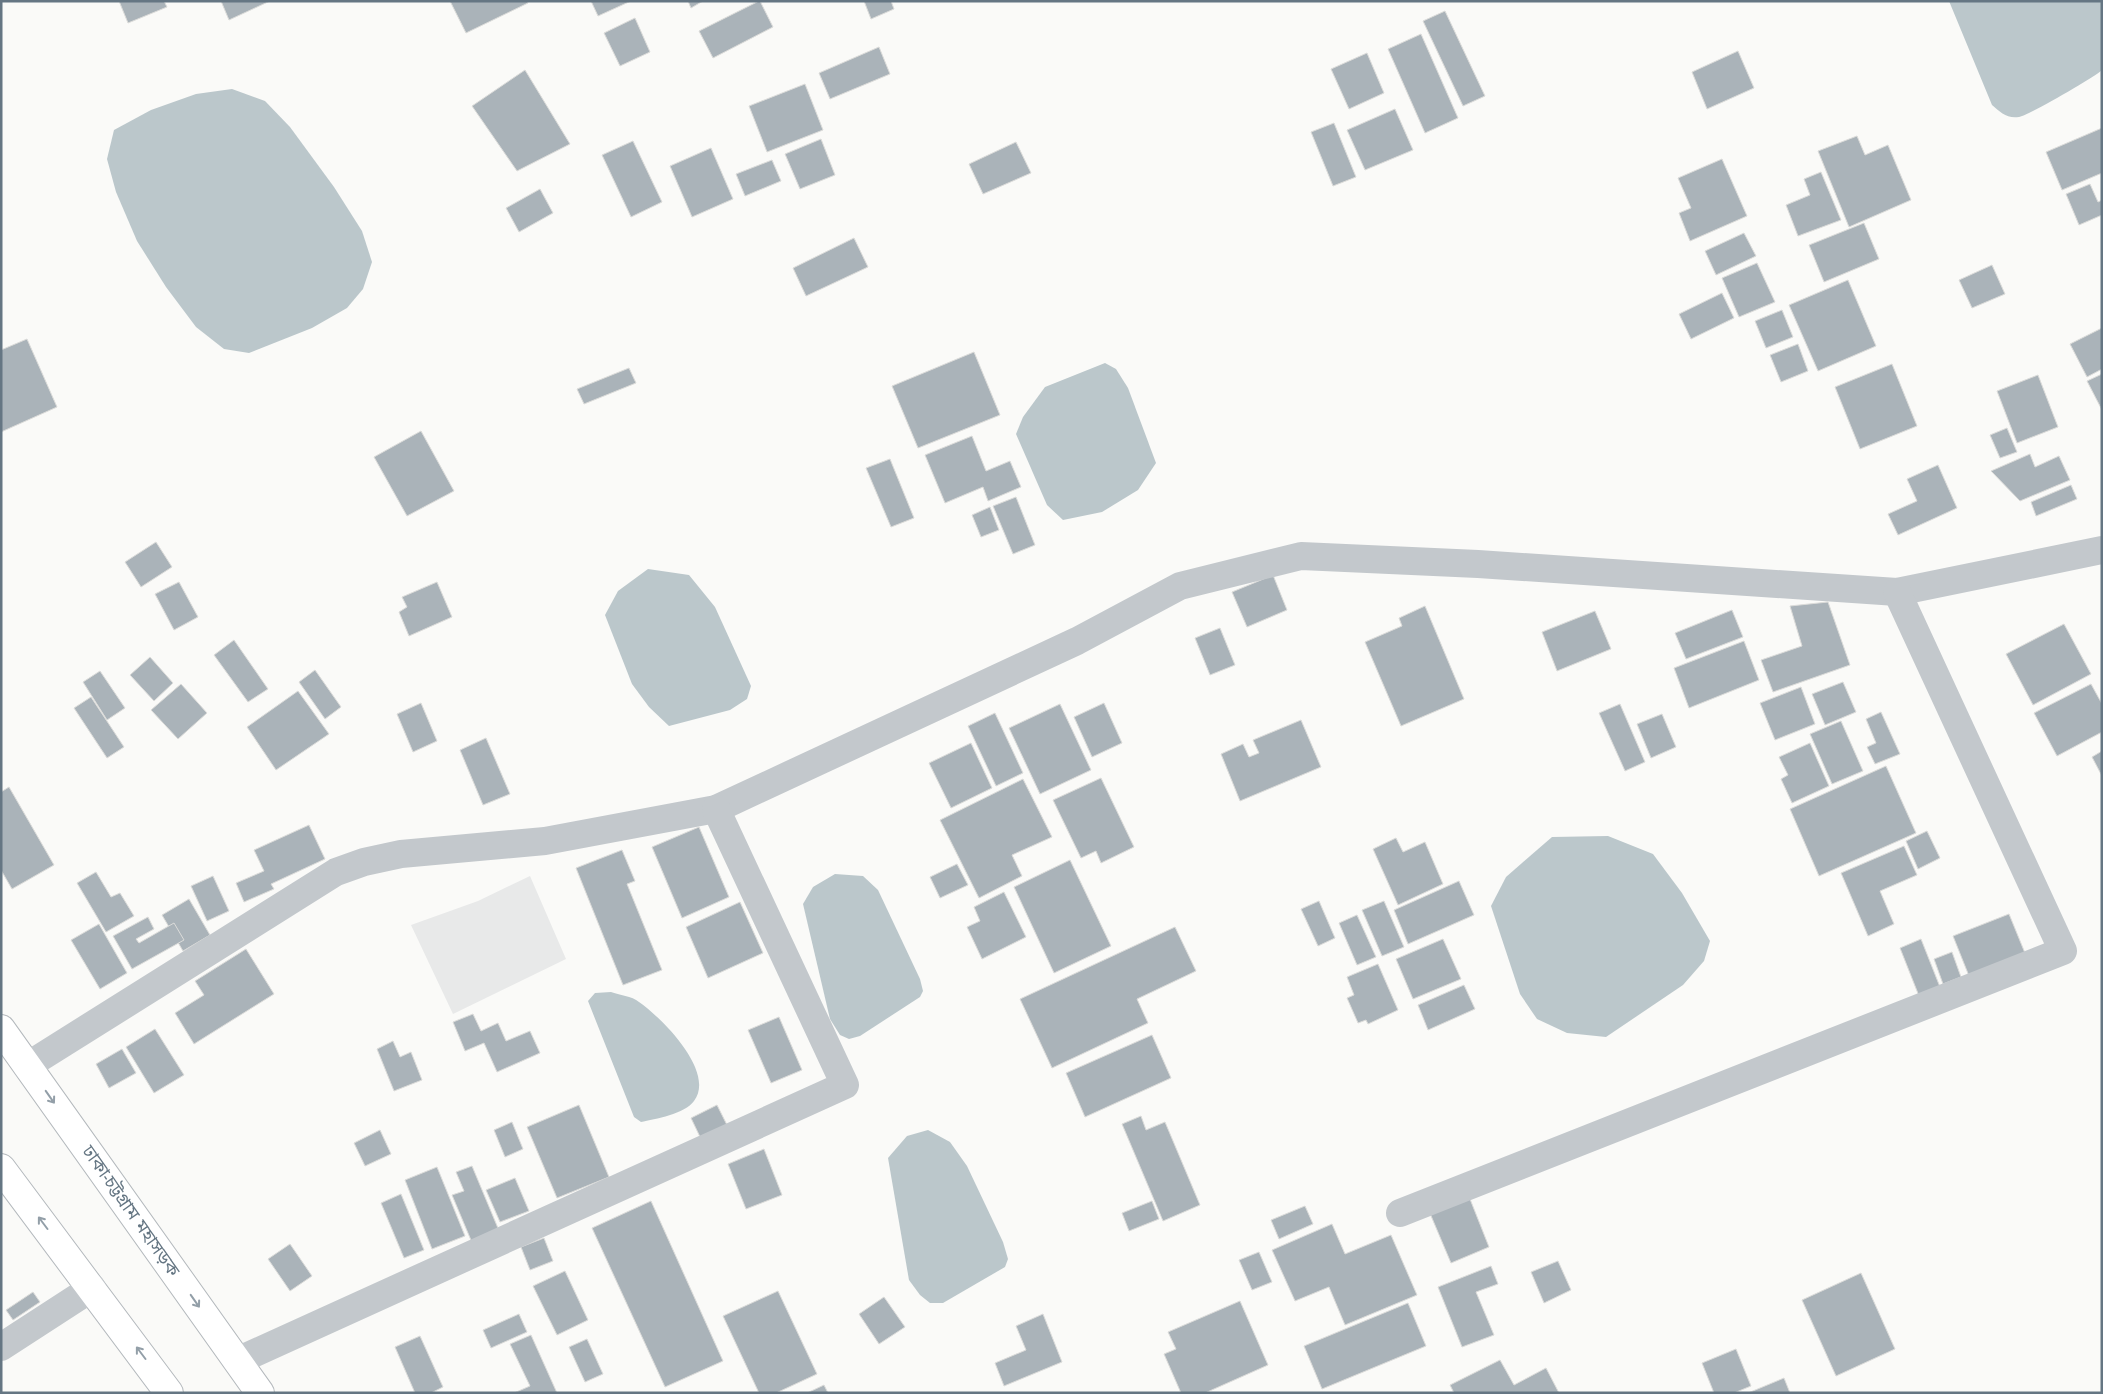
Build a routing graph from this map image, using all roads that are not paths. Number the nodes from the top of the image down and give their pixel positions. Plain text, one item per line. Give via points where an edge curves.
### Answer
1 (2102, 550) edge
2 (1897, 592) junction
3 (716, 810) junction
4 (1, 1029) edge
5 (28, 1066) junction
6 (1, 1168) edge
7 (1400, 1213) dead end
8 (92, 1288) junction
9 (1, 1347) edge
10 (237, 1360) junction
11 (169, 1393) edge
12 (260, 1393) edge

1 - 2 street
2 - 3 street via 1478,564 1301,556 1180,586 1077,642
2 - 7 street via 2063,951
3 - 5 street via 545,841 401,854 336,872
3 - 10 street via 845,1085
4 - 5 highway, ঢাকা-চট্টগ্রাম মহাসড়ক
5 -> 10 highway, ঢাকা-চট্টগ্রাম মহাসড়ক
8 -> 6 highway
8 - 9 street
11 -> 8 highway
10 - 12 highway, ঢাকা-চট্টগ্রাম মহাসড়ক

